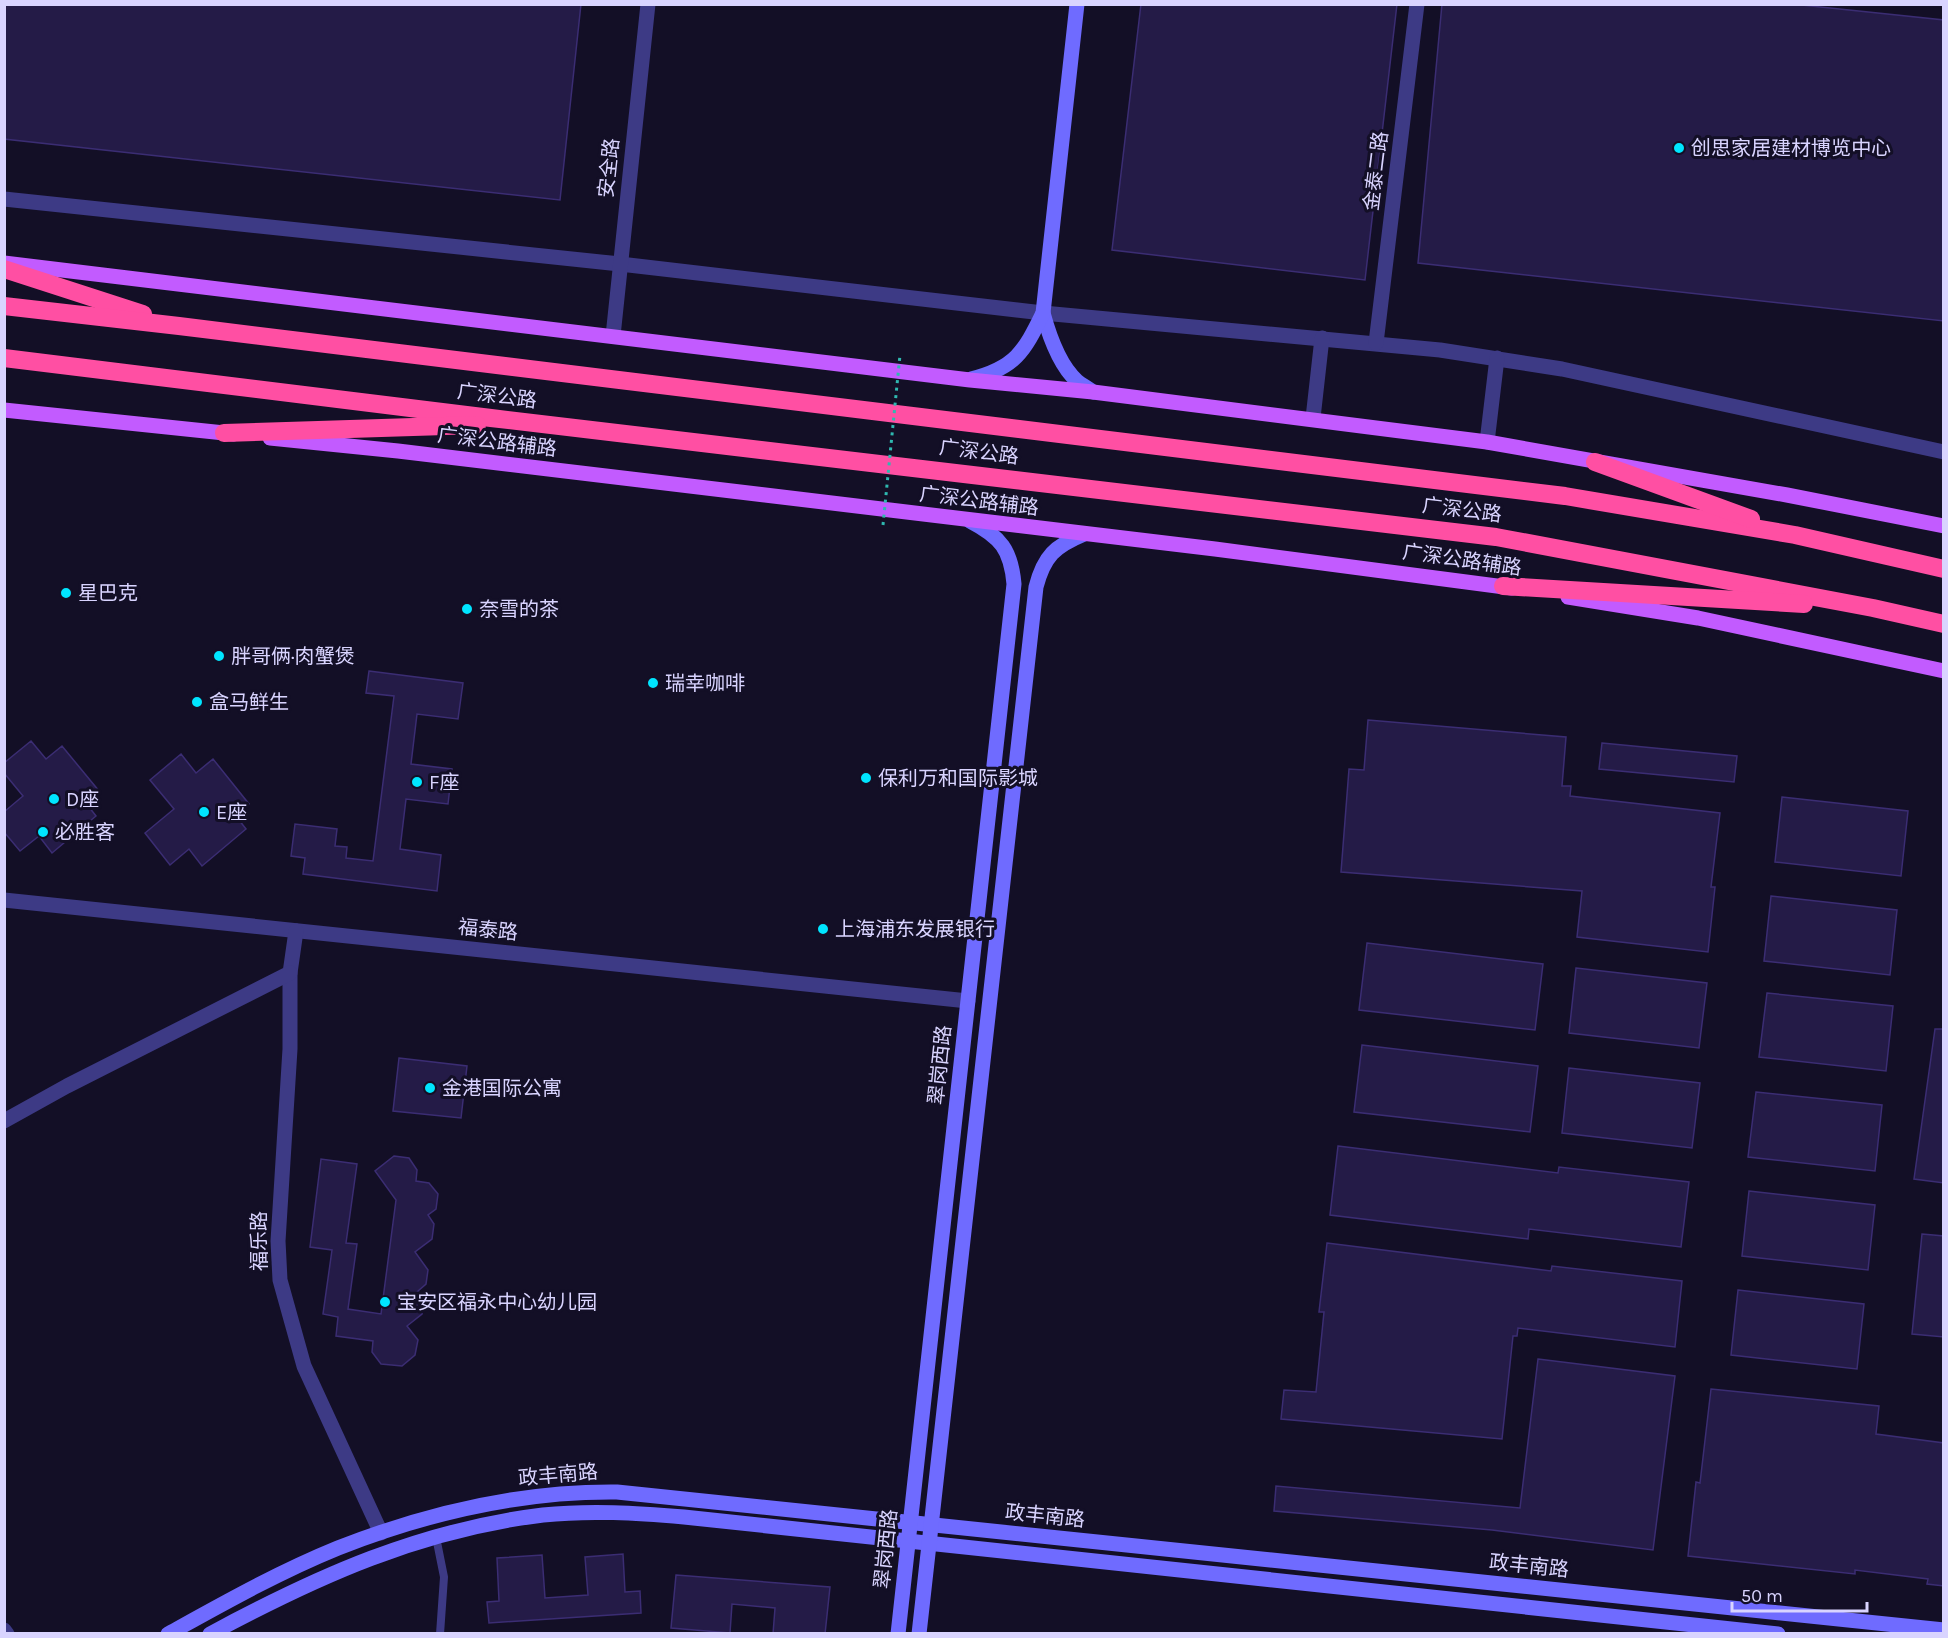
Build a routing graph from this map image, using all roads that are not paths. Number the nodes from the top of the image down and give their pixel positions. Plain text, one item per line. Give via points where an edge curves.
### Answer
1 (648, 4) edge
2 (1077, 4) edge
3 (1417, 4) edge
4 (4, 199) edge
5 (4, 262) edge
6 (620, 264) junction
7 (4, 269) edge
8 (4, 306) edge
9 (1043, 313) junction
10 (179, 326) junction
11 (613, 336) junction
12 (1322, 338) junction
13 (1376, 344) junction
14 (4, 358) edge
15 (1497, 358) junction
16 (970, 380) junction
17 (1094, 392) junction
18 (4, 410) edge
19 (1313, 418) junction
20 (537, 423) junction
21 (224, 433) junction
22 (1487, 442) junction
23 (1944, 452) edge
24 (1595, 462) junction
25 (970, 521) junction
26 (1944, 526) edge
27 (1084, 534) junction
28 (1795, 535) junction
29 (1944, 569) edge
30 (1503, 586) junction
31 (1873, 608) junction
32 (1944, 624) edge
33 (1008, 633) junction
34 (1031, 636) junction
35 (1944, 671) edge
36 (4, 900) edge
37 (296, 931) junction
38 (290, 973) junction
39 (968, 1001) junction
40 (4, 1121) edge
41 (910, 1523) junction
42 (931, 1525) junction
43 (381, 1533) junction
44 (436, 1536) junction
45 (908, 1541) junction
46 (929, 1543) junction
47 (4, 1630) edge
48 (1944, 1630) edge
49 (7, 1634) edge
50 (168, 1634) edge
51 (210, 1634) edge
52 (440, 1634) edge
53 (898, 1634) edge
54 (919, 1634) edge
55 (1778, 1634) edge

1 - 6 street, 安全路
2 - 9 main road
3 - 13 street, 金泰二路
4 - 6 street
5 - 11 main road
6 - 9 street
6 - 11 street, 安全路
7 - 10 highway
8 - 10 highway, 广深公路
9 - 12 street
9 - 16 main road via 1030,340 1013,361
9 - 17 main road via 1048,334 1065,364 1077,381
10 - 28 highway, 广深公路 via 1554,495
11 - 16 main road
12 - 13 street
12 - 19 street
13 - 15 street
14 - 20 highway, 广深公路
15 - 22 street
15 - 23 street
16 - 17 main road
17 - 19 main road
18 - 21 main road, 广深公路辅路
19 - 22 main road
20 - 21 highway
20 - 31 highway, 广深公路 via 1496,537
21 - 25 main road, 广深公路辅路
22 - 24 main road
24 - 26 main road
24 - 28 highway
25 - 27 main road, 广深公路辅路
25 - 33 main road, 翠岗西路 via 990,531 1012,562 1014,584
27 - 30 main road, 广深公路辅路
27 - 34 main road via 1051,553 1041,569
28 - 29 highway, 广深公路
30 - 31 highway
30 - 35 main road, 广深公路辅路 via 1698,618
31 - 32 highway, 广深公路
33 - 34 main road via 1020,630
33 - 39 main road, 翠岗西路
34 - 42 main road
36 - 37 street, 福泰路
37 - 38 street, 福乐路
37 - 39 street, 福泰路
38 - 40 street
38 - 43 street, 福乐路 via 290,1049 278,1240 280,1280 304,1366
39 - 41 main road, 翠岗西路
41 - 42 main road, 政丰南路
41 - 43 main road, 政丰南路 via 617,1492 577,1492 482,1506
41 - 45 main road, 翠岗西路
42 - 46 main road
42 - 48 main road, 政丰南路
43 - 50 main road, 政丰南路 via 294,1567
44 - 45 main road, 政丰南路 via 543,1515 596,1512 684,1516
44 - 51 main road, 政丰南路 via 323,1577
44 - 52 lane via 444,1577
45 - 46 main road, 政丰南路
45 - 53 main road, 翠岗西路
46 - 54 main road
46 - 55 main road, 政丰南路
47 - 49 street

